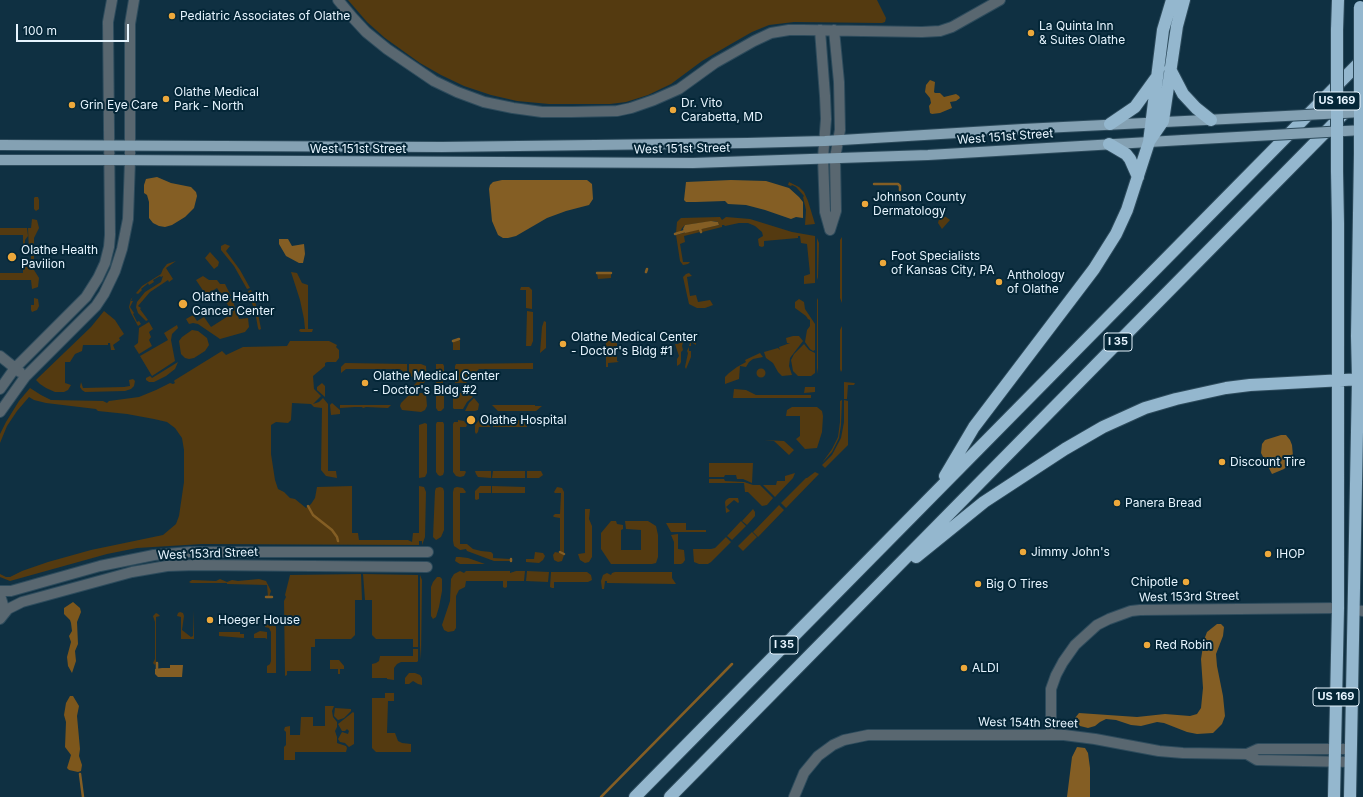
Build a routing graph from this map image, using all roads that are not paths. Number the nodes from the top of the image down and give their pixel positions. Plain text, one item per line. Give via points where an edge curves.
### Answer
1 (112, 0) edge
2 (134, 0) edge
3 (338, 0) edge
4 (1000, 0) edge
5 (1172, 0) edge
6 (1184, 0) edge
7 (1338, 0) edge
8 (1360, 3) edge
9 (820, 30) junction
10 (834, 30) junction
11 (1363, 60) edge
12 (1170, 69) junction
13 (1158, 75) junction
14 (1363, 94) edge
15 (1363, 112) edge
16 (1211, 120) junction
17 (1157, 122) junction
18 (1110, 124) junction
19 (1363, 130) edge
20 (839, 140) junction
21 (825, 141) junction
22 (1149, 142) junction
23 (1109, 144) junction
24 (0, 145) edge
25 (130, 145) junction
26 (109, 146) junction
27 (823, 158) junction
28 (835, 158) junction
29 (0, 160) edge
30 (109, 160) junction
31 (130, 160) junction
32 (1138, 177) junction
33 (1360, 340) edge
34 (0, 356) edge
35 (15, 368) junction
36 (1360, 374) edge
37 (25, 377) junction
38 (1338, 380) junction
39 (0, 389) edge
40 (0, 412) edge
41 (1363, 413) edge
42 (1357, 424) junction
43 (934, 494) junction
44 (428, 552) dead end
45 (427, 567) dead end
46 (0, 591) edge
47 (874, 591) junction
48 (0, 595) edge
49 (1338, 608) junction
50 (1359, 611) edge
51 (0, 619) edge
52 (1051, 735) junction
53 (1335, 749) junction
54 (1351, 749) junction
55 (1247, 754) junction
56 (1334, 762) junction
57 (1351, 762) junction
58 (635, 797) edge
59 (670, 797) edge
60 (794, 797) edge
61 (1334, 797) edge
62 (1350, 797) edge

1 - 26 street via 108,22
2 - 25 street via 130,24
3 - 9 street via 372,36 434,81 484,102 542,112 603,112 631,108 679,89 707,68 771,33
4 - 10 street via 940,31
5 - 13 highway via 1164,30
6 - 12 highway
7 - 38 highway, US 169, bridge
8 - 33 highway, bridge
9 - 10 street
9 - 21 street via 826,96
10 - 20 street via 839,82
11 - 43 highway, I 35
12 - 16 highway via 1183,94
12 - 17 highway
13 - 17 highway
13 - 18 highway via 1135,107
14 - 47 highway, I 35
15 - 16 main road, West 151st Street, bridge
16 - 17 main road, West 151st Street
17 - 18 main road, West 151st Street
17 - 22 highway
18 - 20 main road, West 151st Street
19 - 22 main road, West 151st Street, bridge
20 - 21 main road, West 151st Street
20 - 28 street
21 - 25 main road, West 151st Street via 539,147
21 - 27 street
22 - 23 main road, West 151st Street
22 - 32 highway
23 - 28 main road, West 151st Street
23 - 32 highway via 1126,154
24 - 26 main road, West 151st Street
25 - 26 main road, West 151st Street
25 - 31 street
26 - 30 street
27 - 28 main road, West 151st Street
27 - 28 street via 825,212 830,230 836,211
27 - 31 main road, West 151st Street via 623,164
29 - 30 main road, West 151st Street
30 - 31 main road, West 151st Street
30 - 35 street via 109,247 105,263 92,289 76,309
31 - 37 street via 128,219 122,249 111,281 88,315
32 - 43 highway via 1127,210 1105,253 974,427
33 - 36 highway
34 - 35 street
35 - 37 street
35 - 39 street
36 - 38 highway
36 - 42 highway
37 - 40 street
38 - 47 highway via 1226,388 1145,408 1123,417 1085,437 984,502
38 - 49 highway, US 169
41 - 42 highway, US 169
42 - 50 highway, US 169
43 - 58 highway, I 35
44 - 46 street, West 153rd Street via 190,552 154,555 100,566 10,591
45 - 51 street, West 153rd Street via 167,566 132,572 22,602 8,609
47 - 59 highway, I 35
48 - 51 street via 3,605
49 - 52 street, West 153rd Street via 1140,610 1109,619 1097,625 1075,644 1056,675 1050,697
49 - 53 highway, US 169
50 - 54 highway, US 169
52 - 55 street, West 154th Street via 1095,739 1189,754
52 - 60 street, West 154th Street via 879,734 855,737 833,745 818,756 810,764
53 - 54 street, West 154th Street
53 - 55 street, West 154th Street via 1258,749
53 - 56 highway, US 169
54 - 57 highway, US 169
55 - 56 street, West 154th Street via 1257,760
56 - 57 street, West 154th Street
56 - 61 highway, US 169
57 - 62 highway, US 169

